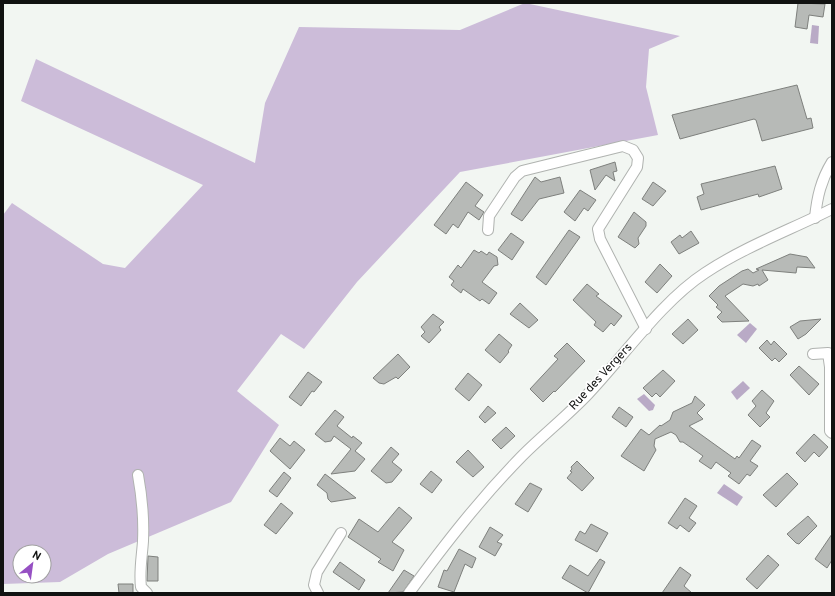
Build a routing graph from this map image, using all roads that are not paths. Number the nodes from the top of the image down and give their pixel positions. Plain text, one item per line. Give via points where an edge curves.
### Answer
1 (832, 162) edge
2 (832, 209) edge
3 (815, 218) junction
4 (488, 230) dead end
5 (646, 329) junction
6 (830, 353) edge
7 (813, 354) dead end
8 (832, 433) edge
9 (138, 475) dead end
10 (341, 533) dead end
11 (144, 590) edge
12 (318, 593) edge
13 (409, 593) edge

1 - 3 street via 823,177 817,196
2 - 3 street, Rue des Vergers
3 - 5 street, Rue des Vergers via 704,273 678,294
4 - 5 street via 488,216 522,171 623,146 633,150 638,158 637,167 598,229 600,240
5 - 13 street, Rue des Vergers via 588,394 523,455 479,502
6 - 7 street
6 - 8 street
9 - 11 street via 142,494 143,541 139,572
10 - 12 street via 317,572 314,585

